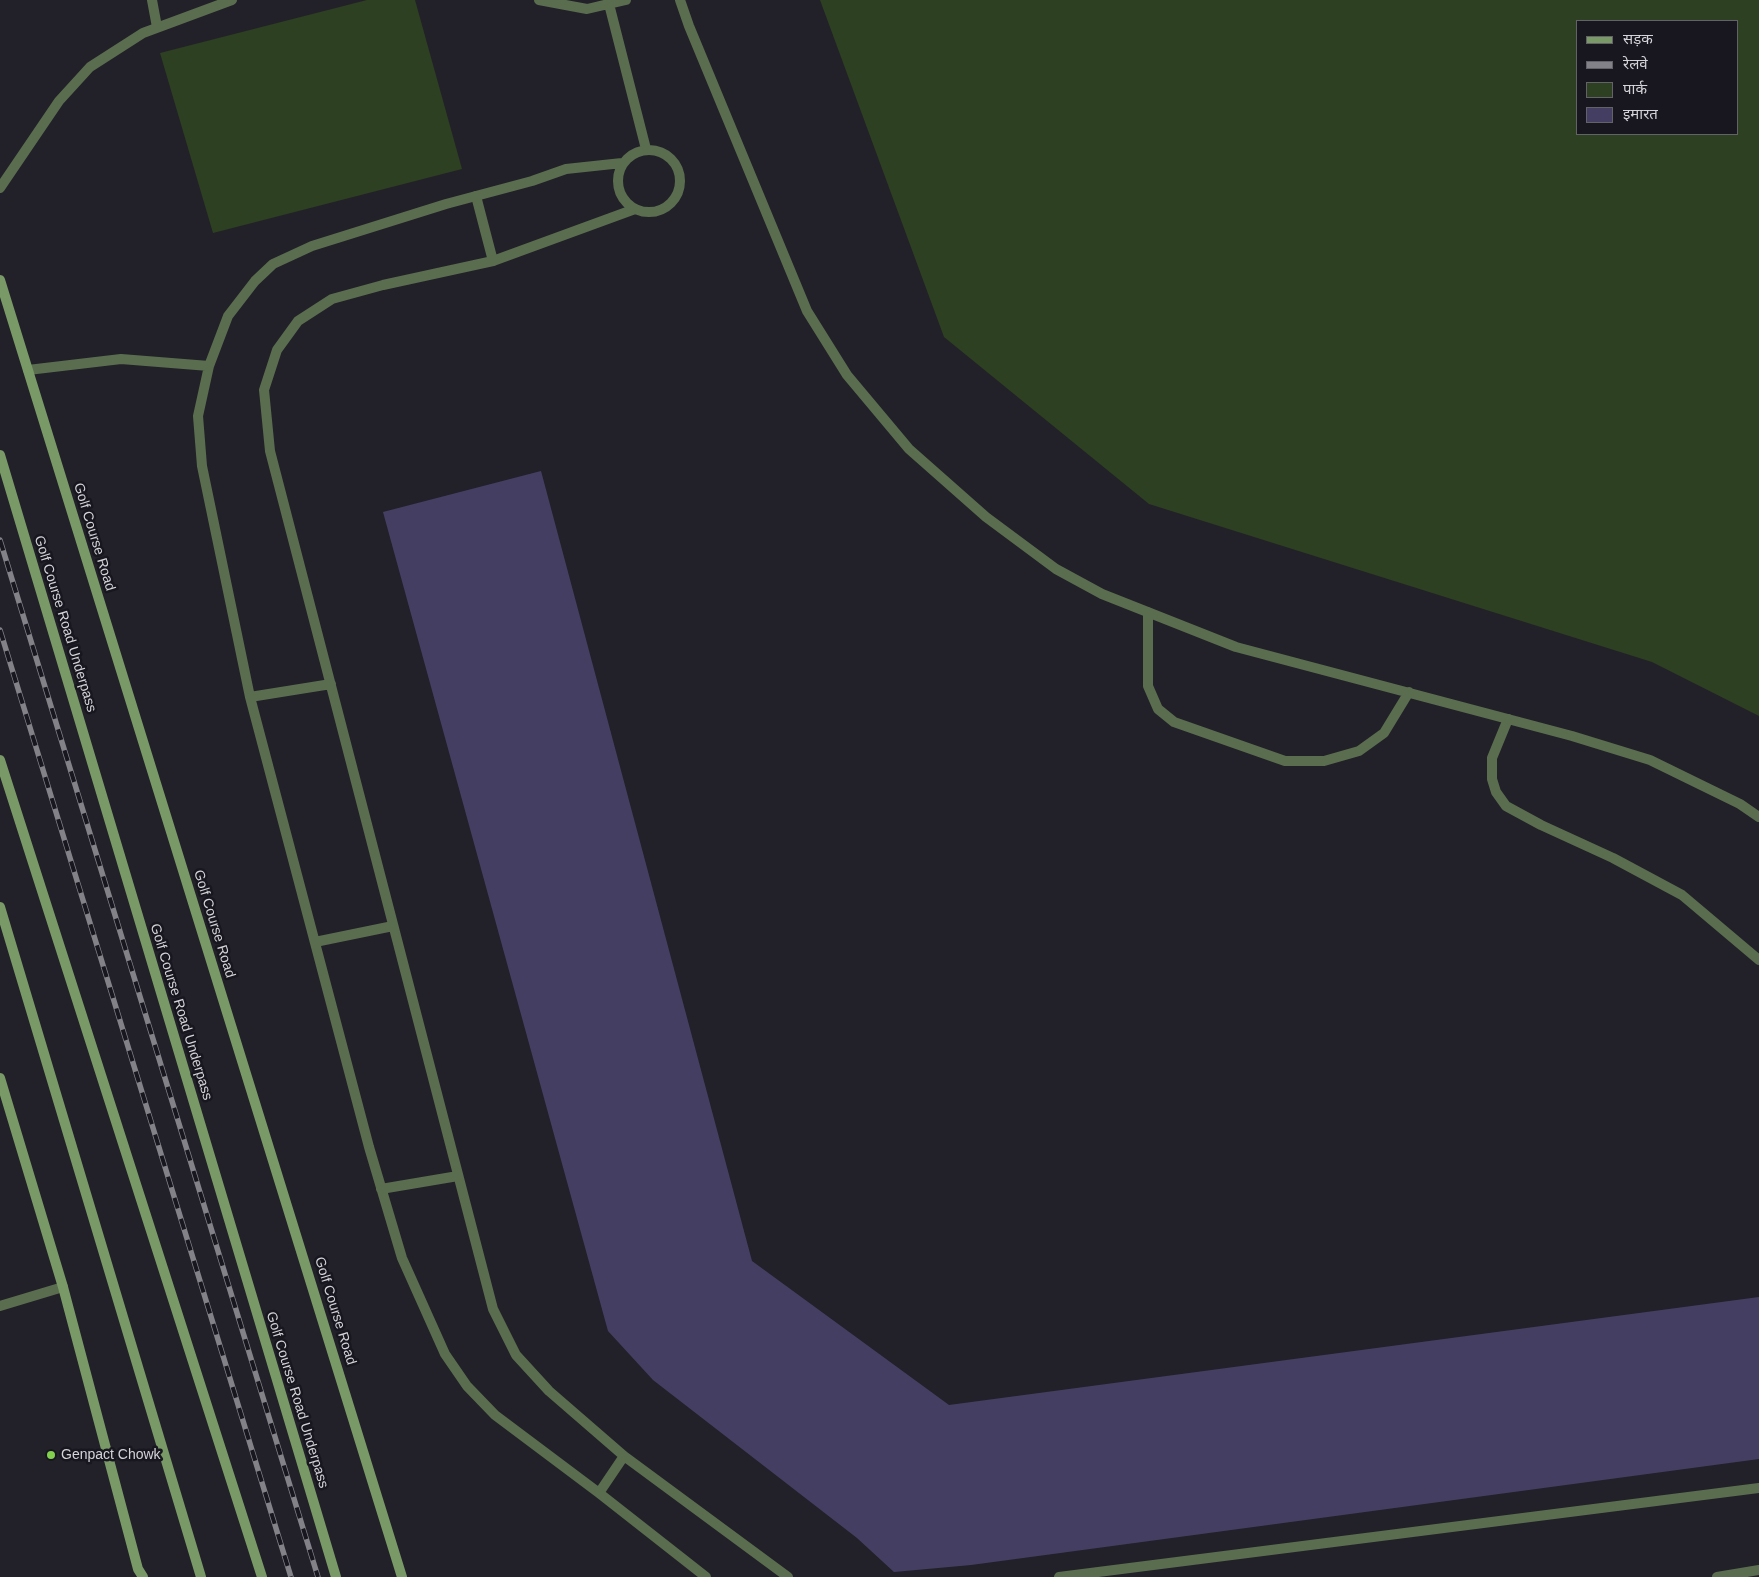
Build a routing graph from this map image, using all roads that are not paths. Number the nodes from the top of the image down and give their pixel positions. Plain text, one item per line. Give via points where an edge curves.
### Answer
1 (152, 0) edge
2 (232, 0) edge
3 (539, 0) edge
4 (626, 0) edge
5 (680, 0) edge
6 (609, 4) junction
7 (157, 27) junction
8 (646, 149) junction
9 (622, 163) junction
10 (0, 188) edge
11 (476, 196) junction
12 (635, 209) junction
13 (493, 261) junction
14 (0, 280) edge
15 (209, 366) junction
16 (28, 370) junction
17 (0, 455) edge
18 (1148, 612) junction
19 (331, 684) junction
20 (1409, 692) junction
21 (250, 697) junction
22 (1508, 719) junction
23 (0, 760) edge
24 (1759, 816) edge
25 (0, 907) edge
26 (394, 926) junction
27 (315, 942) junction
28 (1759, 960) edge
29 (0, 1078) edge
30 (458, 1176) junction
31 (382, 1189) junction
32 (63, 1287) junction
33 (0, 1306) edge
34 (624, 1456) junction
35 (1759, 1488) edge
36 (599, 1493) junction
37 (1759, 1570) edge
38 (140, 1574) edge
39 (201, 1577) edge
40 (262, 1577) edge
41 (336, 1577) edge
42 (402, 1577) edge
43 (706, 1577) edge
44 (788, 1577) edge
45 (1059, 1577) edge
46 (1717, 1577) edge

1 - 7 street
2 - 7 street
3 - 6 street via 587,9
4 - 6 street
5 - 18 street via 807,311 847,376 909,450 986,517 1056,569 1102,594
6 - 8 street
7 - 10 street via 90,67 59,102
8 - 9 street
8 - 12 street via 663,152 675,162 680,178 678,194 667,207 651,212
9 - 11 street via 566,169
9 - 12 street via 617,181 622,198
11 - 13 street
11 - 15 street via 312,246 273,264 228,316
12 - 13 street
13 - 19 street via 332,299 298,321 277,350 264,390 270,451
14 - 16 main road, Golf Course Road
15 - 16 street via 121,359
15 - 21 street via 198,416 202,466
16 - 42 main road, Golf Course Road
17 - 41 main road, Golf Course Road Underpass
18 - 20 street via 1236,647
18 - 20 street via 1148,686 1158,709 1174,722 1285,761 1324,761 1358,751 1384,733
19 - 21 street
19 - 26 street
20 - 22 street
21 - 27 street
22 - 24 street via 1650,760
22 - 28 street via 1492,758 1492,779 1506,806 1682,895
23 - 40 main road
25 - 39 main road
26 - 27 street
26 - 30 street
27 - 31 street
29 - 32 main road
30 - 31 street
30 - 34 street via 493,1309 516,1355 549,1391
31 - 36 street via 402,1258 445,1354 467,1386 495,1415
32 - 33 street
32 - 38 main road
34 - 36 street
34 - 44 street
35 - 45 street
36 - 43 street
37 - 46 street

